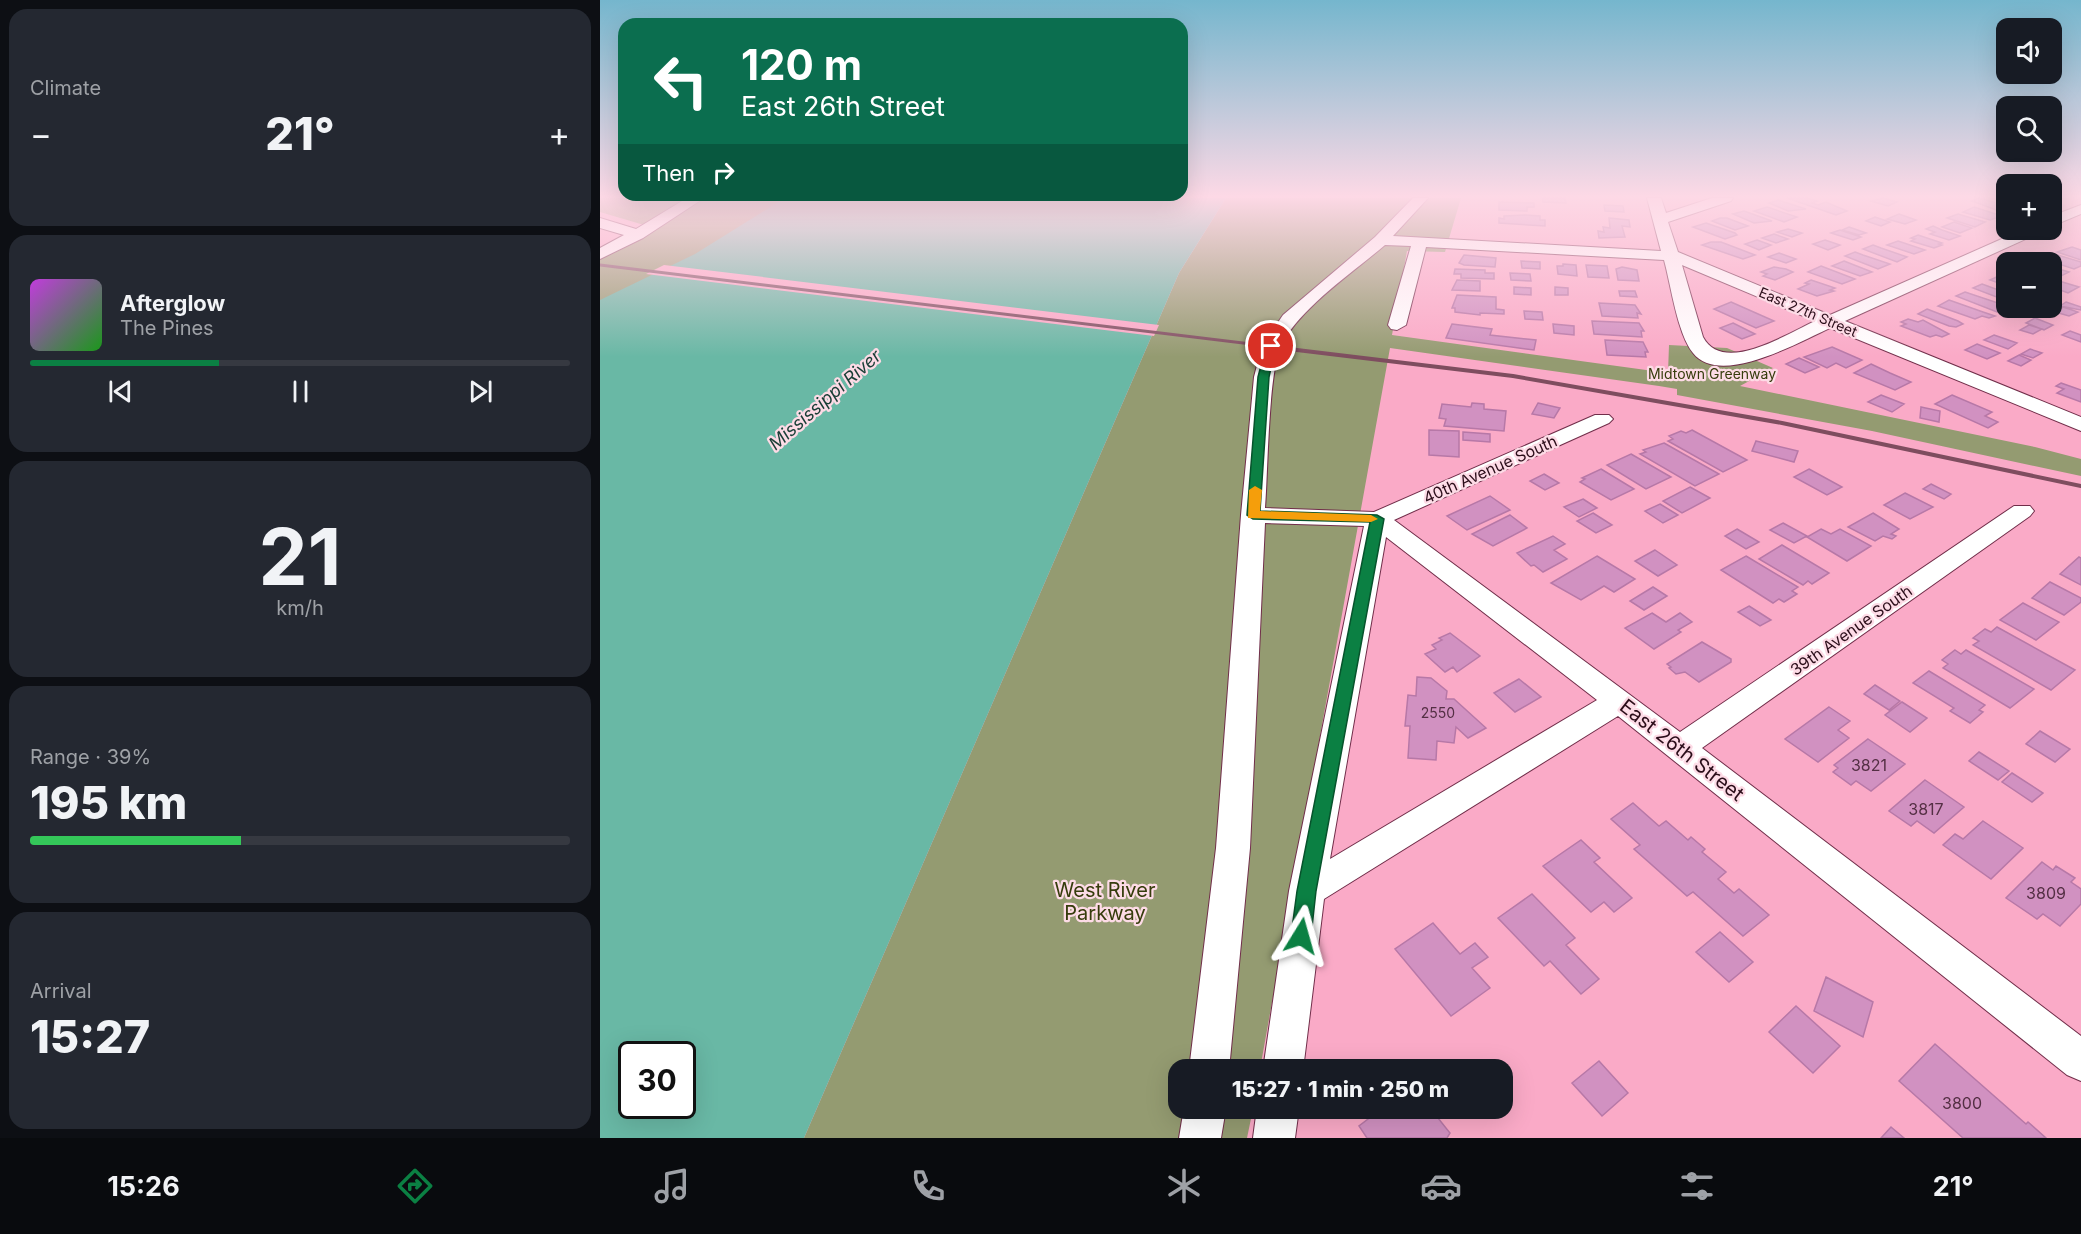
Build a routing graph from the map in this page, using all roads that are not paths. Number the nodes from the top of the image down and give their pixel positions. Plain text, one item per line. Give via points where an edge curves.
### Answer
1 (1368, 251) edge
2 (1417, 251) edge
3 (1585, 251) edge
4 (1671, 251) edge
5 (1986, 251) edge
6 (1673, 256) junction
7 (1828, 320) junction
8 (1397, 325) dead end
9 (1602, 419) dead end
10 (2081, 425) edge
11 (2022, 511) dead end
12 (1253, 515) junction
13 (1377, 519) junction
14 (1619, 701) junction
15 (1679, 748) junction
16 (1307, 891) junction
17 (1210, 1059) edge
18 (1284, 1059) edge
19 (2081, 1061) edge
20 (1203, 1119) edge
21 (1277, 1119) edge
22 (1200, 1138) edge
23 (1274, 1138) edge

1 - 12 street via 1289,319 1271,346 1264,377
2 - 8 street
3 - 6 street, East 27th Street
4 - 6 street
5 - 7 street
6 - 7 street, East 27th Street
6 - 7 street via 1694,337 1701,351 1710,356 1739,360
7 - 10 street, East 27th Street
9 - 13 street, 40th Avenue South
11 - 15 street, 39th Avenue South
12 - 13 street
12 - 17 street via 1233,848
13 - 14 street, East 26th Street
13 - 16 street
14 - 15 street, East 26th Street
14 - 16 street
15 - 19 street, East 26th Street
16 - 18 street
20 - 22 street
21 - 23 street

